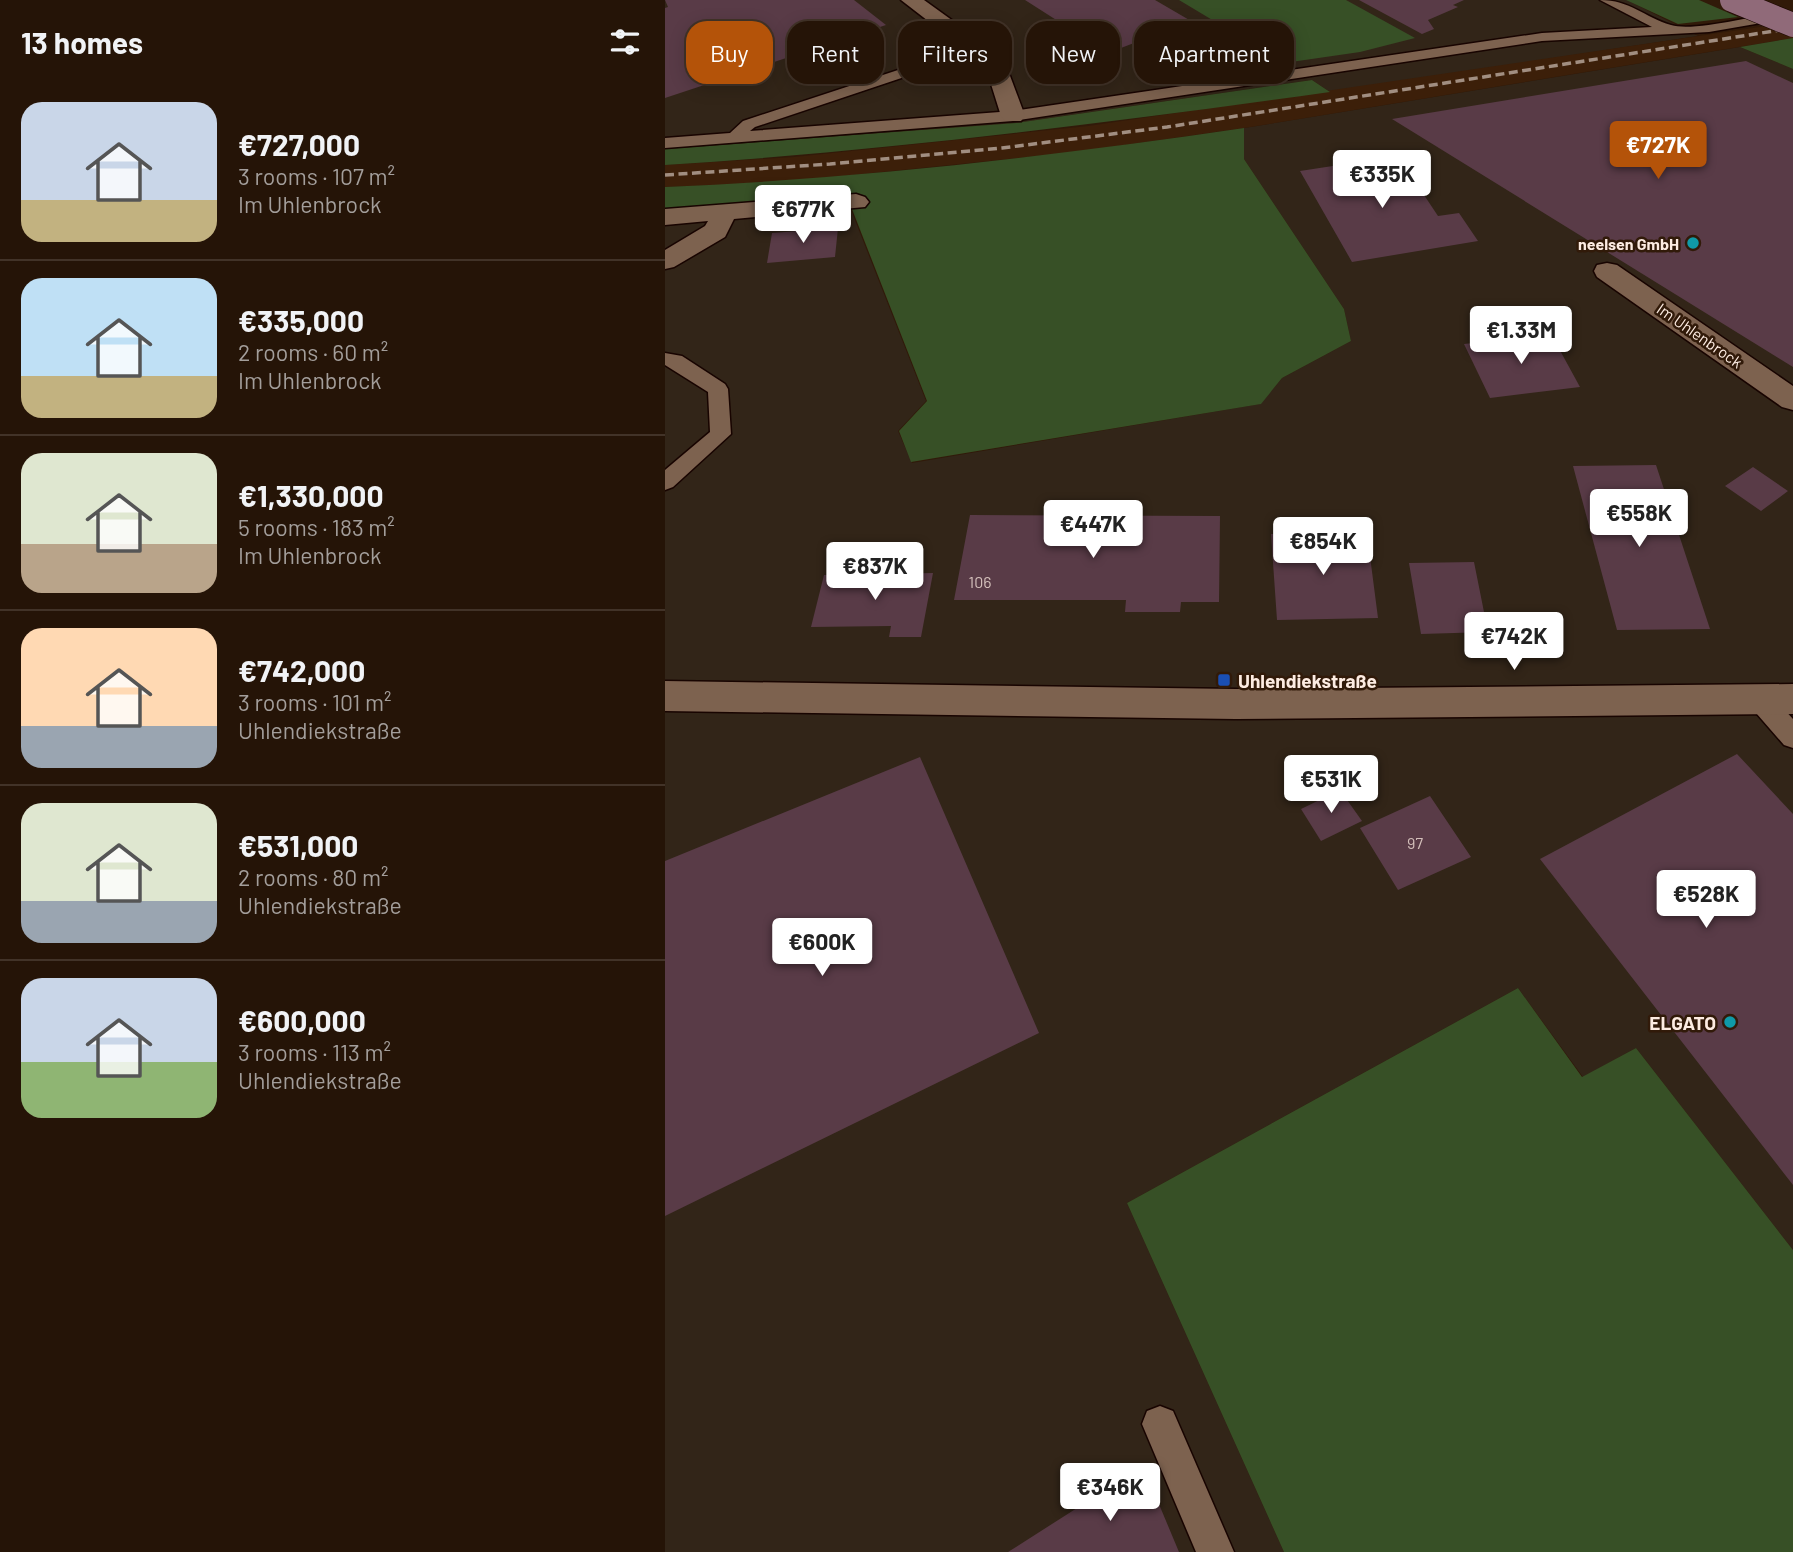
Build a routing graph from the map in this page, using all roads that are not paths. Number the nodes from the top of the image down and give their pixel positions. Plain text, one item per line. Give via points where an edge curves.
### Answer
1 (911, 0) edge
2 (1607, 0) edge
3 (1732, 0) edge
4 (1793, 14) edge
5 (940, 21) edge
6 (1793, 25) edge
7 (1670, 30) junction
8 (898, 74) edge
9 (1003, 84) edge
10 (1013, 116) junction
11 (731, 140) junction
12 (665, 144) edge
13 (856, 202) dead end
14 (724, 214) junction
15 (665, 217) edge
16 (665, 261) edge
17 (1607, 271) dead end
18 (665, 359) edge
19 (1793, 400) edge
20 (665, 482) edge
21 (665, 696) edge
22 (1776, 699) edge
23 (1793, 737) edge
24 (1160, 1424) dead end
25 (1215, 1552) edge

1 - 5 street
2 - 7 lane
3 - 6 main road, bridge
4 - 7 lane
7 - 10 lane via 1542,37
8 - 11 lane via 749,124
9 - 10 street
10 - 11 lane
11 - 12 lane
13 - 14 street
14 - 15 street
14 - 16 street via 716,231
17 - 19 street, Im Uhlenbrock
18 - 20 lane via 718,389 721,434
21 - 22 street via 1236,704
22 - 23 lane
24 - 25 lane

